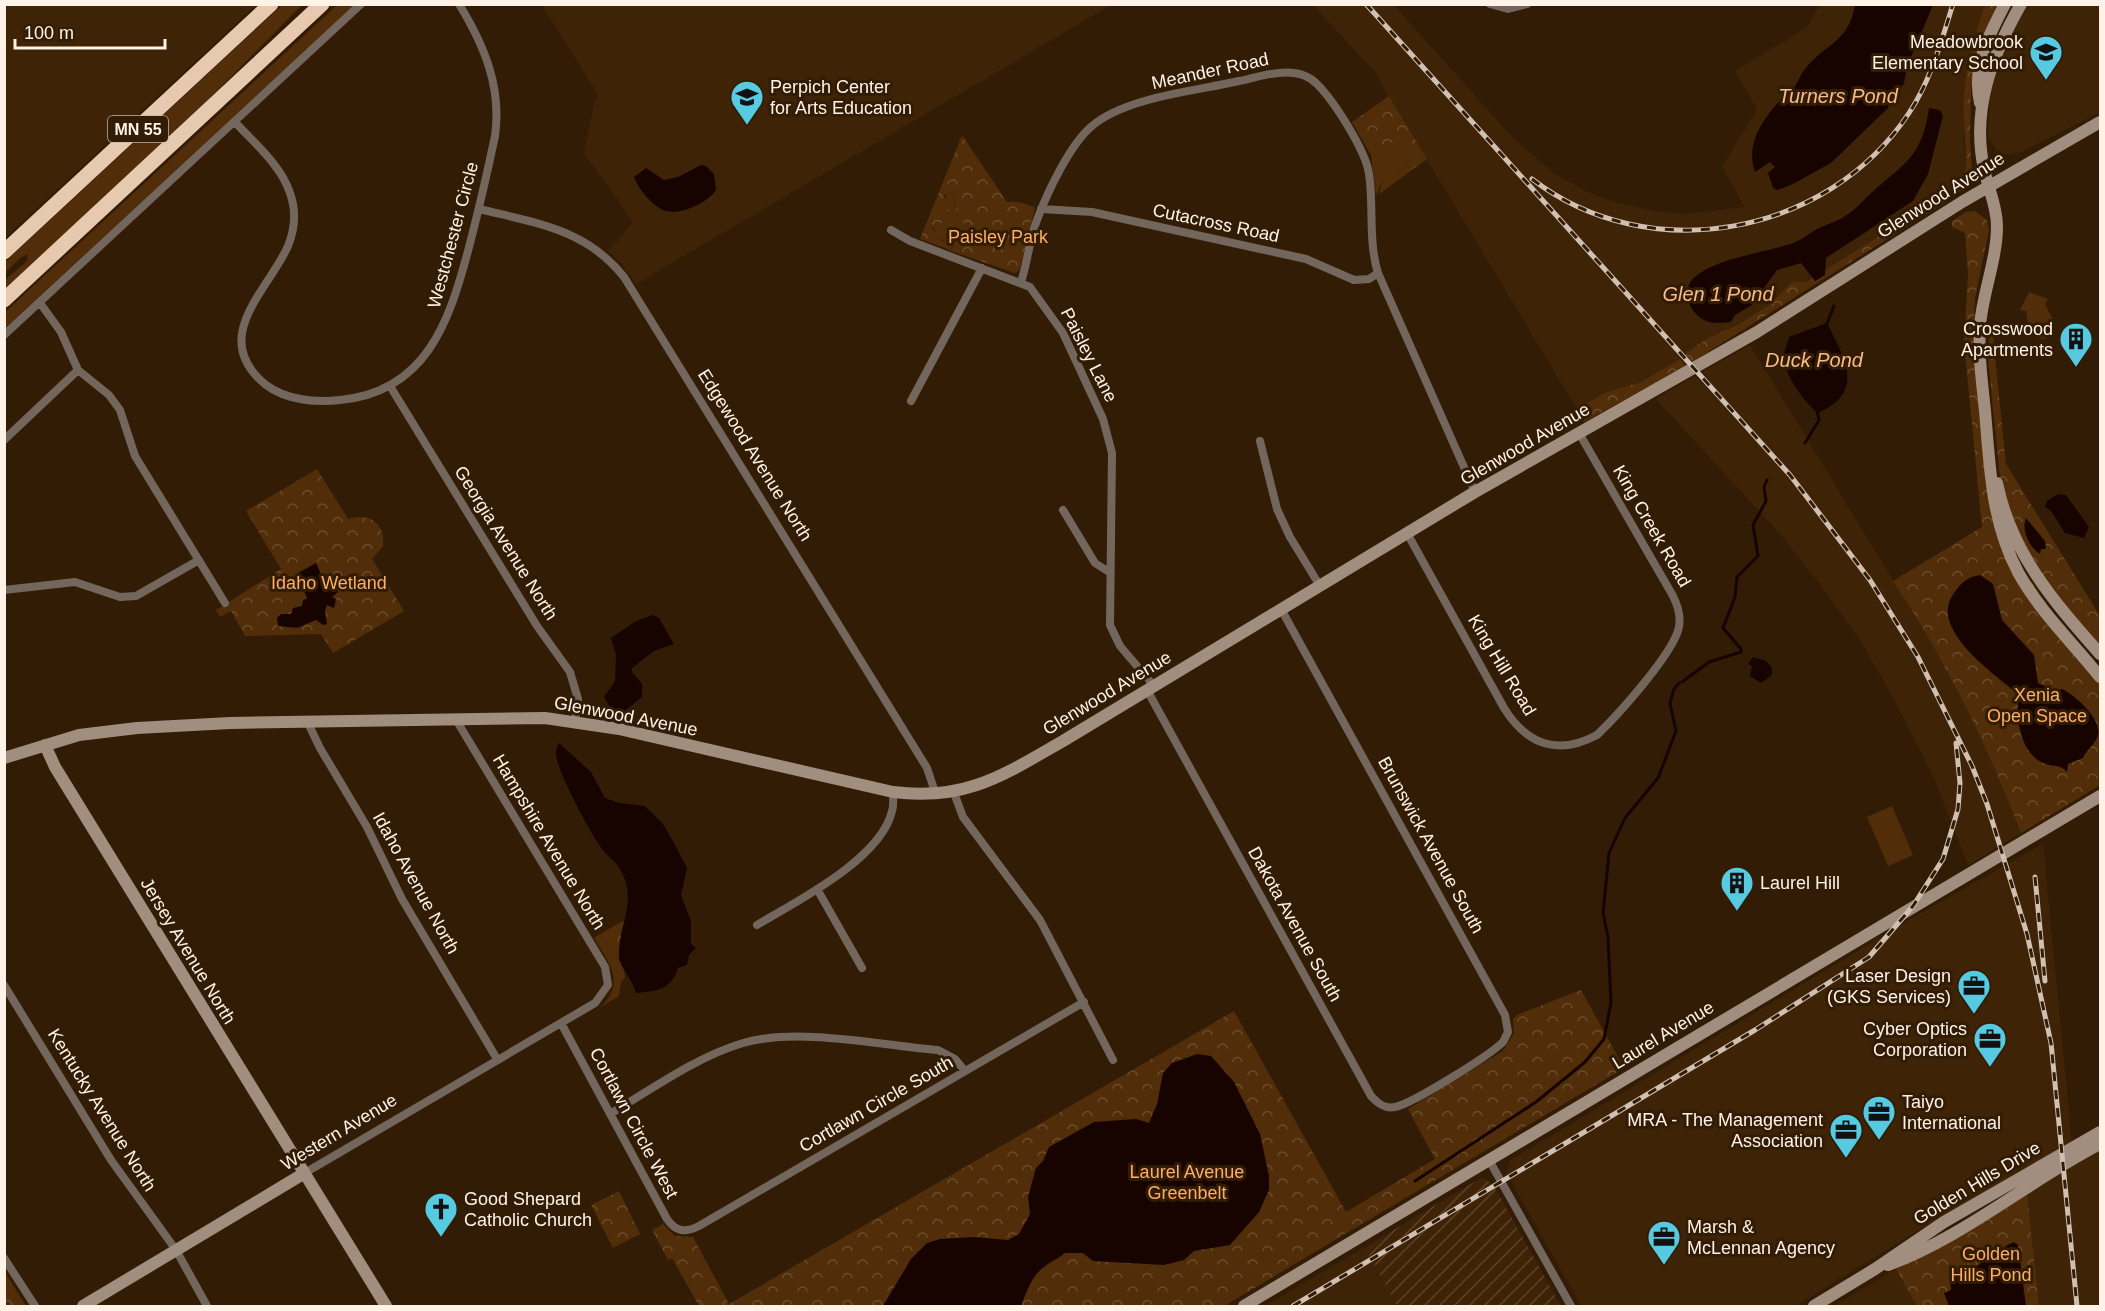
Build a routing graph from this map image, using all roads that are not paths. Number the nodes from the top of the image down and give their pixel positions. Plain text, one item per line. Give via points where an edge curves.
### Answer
1 (272, 4) edge
2 (322, 4) edge
3 (361, 4) edge
4 (459, 4) edge
5 (1490, 4) edge
6 (1527, 4) edge
7 (2005, 4) edge
8 (2021, 4) edge
9 (1981, 107) junction
10 (235, 122) junction
11 (2100, 122) edge
12 (1989, 186) junction
13 (479, 209) junction
14 (1041, 209) junction
15 (891, 230) dead end
16 (4, 252) edge
17 (982, 268) junction
18 (1378, 273) junction
19 (1021, 282) junction
20 (4, 300) edge
21 (40, 303) junction
22 (4, 335) edge
23 (78, 370) junction
24 (390, 386) junction
25 (911, 401) dead end
26 (1986, 425) junction
27 (1579, 433) junction
28 (4, 440) edge
29 (1260, 441) dead end
30 (1476, 492) junction
31 (1063, 510) dead end
32 (1407, 533) junction
33 (199, 560) junction
34 (1109, 572) junction
35 (1320, 586) junction
36 (4, 590) edge
37 (225, 603) dead end
38 (1281, 609) junction
39 (2100, 654) edge
40 (2100, 678) edge
41 (1150, 688) junction
42 (455, 718) junction
43 (307, 721) junction
44 (575, 721) junction
45 (1607, 725) joint
46 (45, 745) junction
47 (4, 758) edge
48 (893, 792) junction
49 (954, 793) junction
50 (936, 795) junction
51 (2100, 796) edge
52 (817, 889) junction
53 (757, 925) dead end
54 (862, 968) dead end
55 (4, 985) edge
56 (608, 985) joint
57 (1084, 1002) junction
58 (561, 1023) junction
59 (497, 1059) junction
60 (1113, 1060) dead end
61 (965, 1071) junction
62 (1448, 1078) joint
63 (610, 1114) junction
64 (2100, 1132) edge
65 (2100, 1144) edge
66 (1489, 1160) junction
67 (303, 1174) junction
68 (684, 1231) joint
69 (176, 1250) junction
70 (4, 1258) edge
71 (1875, 1269) junction
72 (35, 1306) edge
73 (83, 1306) edge
74 (207, 1306) edge
75 (386, 1306) edge
76 (1244, 1306) edge
77 (1571, 1306) edge
78 (1814, 1306) edge

1 - 16 highway, MN 55
2 - 20 highway, MN 55
3 - 10 street
4 - 13 street, Westchester Circle via 487,58 498,114
5 - 6 street via 1499,9
7 - 9 street via 1977,71
8 - 9 street via 1994,60
9 - 12 street via 1982,150
10 - 21 street
10 - 24 street, Westchester Circle via 279,171 288,186 294,210 289,245 254,299 243,324 243,348 249,364 272,389 309,400 354,399
11 - 12 street, Glenwood Avenue
12 - 26 street via 1997,224 1980,326
12 - 27 street, Glenwood Avenue via 1791,311
13 - 24 street, Westchester Circle via 444,326 423,359
13 - 50 street, Edgewood Avenue North via 574,235 601,252 624,277 927,768
14 - 18 street, Cutacross Road via 1092,212 1306,259 1354,280 1369,279
14 - 18 street, Meander Road via 1078,142 1099,121 1153,100 1292,72 1318,84 1365,159 1372,250
14 - 19 street, Meander Road
15 - 17 street, Paisley Lane
17 - 19 street, Paisley Lane
17 - 25 street
18 - 30 street, Meander Road
19 - 34 street, Paisley Lane via 1035,293 1063,333 1108,434 1112,462
21 - 22 street
21 - 23 street via 61,332
23 - 28 street
23 - 33 street via 109,395 120,410 135,456
24 - 44 street, Georgia Avenue North via 537,626 570,672 578,699
26 - 39 street via 1999,490 2020,550 2048,593
26 - 40 street via 1996,515 2010,556 2043,610
27 - 30 street, Glenwood Avenue
27 - 45 street, King Creek Road via 1673,596 1679,613 1679,627 1671,645
29 - 35 street via 1277,509
30 - 32 street, Glenwood Avenue
31 - 34 street via 1095,563
32 - 35 street, Glenwood Avenue
32 - 45 street, King Hill Road via 1504,708 1519,728 1541,743 1556,746 1584,742
33 - 36 street via 136,596 120,597 75,582
33 - 37 street
34 - 41 street, Paisley Lane via 1108,608 1113,635
35 - 38 street, Glenwood Avenue
38 - 41 street, Glenwood Avenue
38 - 62 street, Brunswick Avenue South via 1505,1015 1508,1032 1503,1042
41 - 49 street, Glenwood Avenue via 1011,771
41 - 62 street, Dakota Avenue South via 1371,1096 1377,1103 1393,1108
42 - 43 street, Glenwood Avenue
42 - 44 street, Glenwood Avenue
42 - 56 street, Hampshire Avenue North via 605,967
43 - 46 street, Glenwood Avenue via 119,729
43 - 59 street, Idaho Avenue North via 367,826 402,899
44 - 48 street, Glenwood Avenue
46 - 47 street, Glenwood Avenue
46 - 67 street, Jersey Avenue North
48 - 50 street, Glenwood Avenue
48 - 52 street via 892,810 878,838
49 - 50 street, Glenwood Avenue
49 - 57 street via 963,817 1040,920
51 - 66 street, Laurel Avenue
52 - 53 street
52 - 54 street
55 - 69 street, Kentucky Avenue North via 100,1144
56 - 58 street, Western Avenue via 595,1003
57 - 60 street
57 - 61 street, Cortlawn Circle South
58 - 59 street, Western Avenue
58 - 63 street, Cortlawn Circle West
59 - 67 street, Western Avenue
61 - 63 street via 955,1059 938,1050 775,1037 718,1052
61 - 68 street, Cortlawn Circle South via 699,1226
63 - 68 street, Cortlawn Circle West via 667,1219
64 - 71 street, Golden Hills Drive via 1944,1222
65 - 71 street, Golden Hills Drive via 1998,1204 1978,1220 1907,1258
66 - 76 street, Laurel Avenue
66 - 77 street
67 - 69 street, Western Avenue
67 - 75 street, Jersey Avenue North
69 - 73 street, Western Avenue
69 - 74 street, Kentucky Avenue North
70 - 72 street
71 - 78 street, Golden Hills Drive

